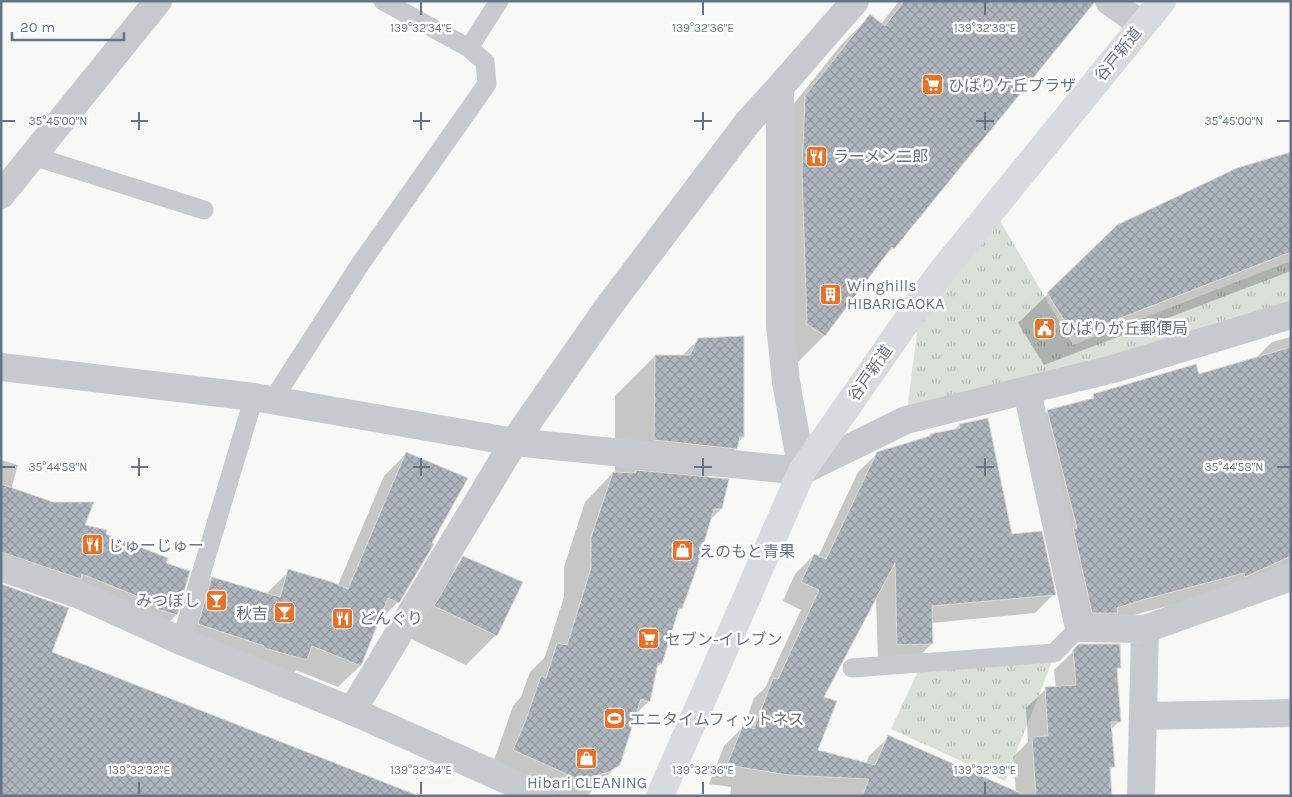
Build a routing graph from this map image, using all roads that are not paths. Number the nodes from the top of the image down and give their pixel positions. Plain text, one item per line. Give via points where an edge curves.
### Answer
1 (158, 1) edge
2 (383, 1) edge
3 (499, 1) edge
4 (855, 1) edge
5 (1109, 1) edge
6 (1162, 1) edge
7 (1142, 24) junction
8 (469, 48) junction
9 (780, 87) junction
10 (33, 156) junction
11 (1, 195) edge
12 (204, 210) dead end
13 (1291, 315) edge
14 (1, 367) edge
15 (1027, 390) junction
16 (263, 399) junction
17 (514, 442) junction
18 (802, 471) junction
19 (1, 566) edge
20 (1291, 577) edge
21 (1079, 628) junction
22 (1145, 629) junction
23 (181, 641) junction
24 (852, 668) dead end
25 (352, 711) junction
26 (1291, 713) edge
27 (1143, 716) junction
28 (543, 796) edge
29 (660, 796) edge
30 (1141, 796) edge

1 - 10 street
2 - 8 lane
3 - 8 lane
4 - 9 street
5 - 7 street
6 - 7 main road, 谷戸新道
7 - 18 main road, 谷戸新道 via 938,275
8 - 16 lane via 485,62 487,84
9 - 17 street via 748,122 606,310
9 - 18 street via 780,324 786,382
10 - 11 street
10 - 12 lane
13 - 15 street via 1113,369
14 - 16 street
15 - 18 street via 906,420
15 - 21 street
16 - 17 street
16 - 23 lane
17 - 18 street
17 - 25 street
18 - 29 main road, 谷戸新道
19 - 23 street via 80,595
20 - 22 street
21 - 22 street
21 - 24 lane via 1054,653
22 - 27 street
23 - 25 street
25 - 28 street
26 - 27 street
27 - 30 street

